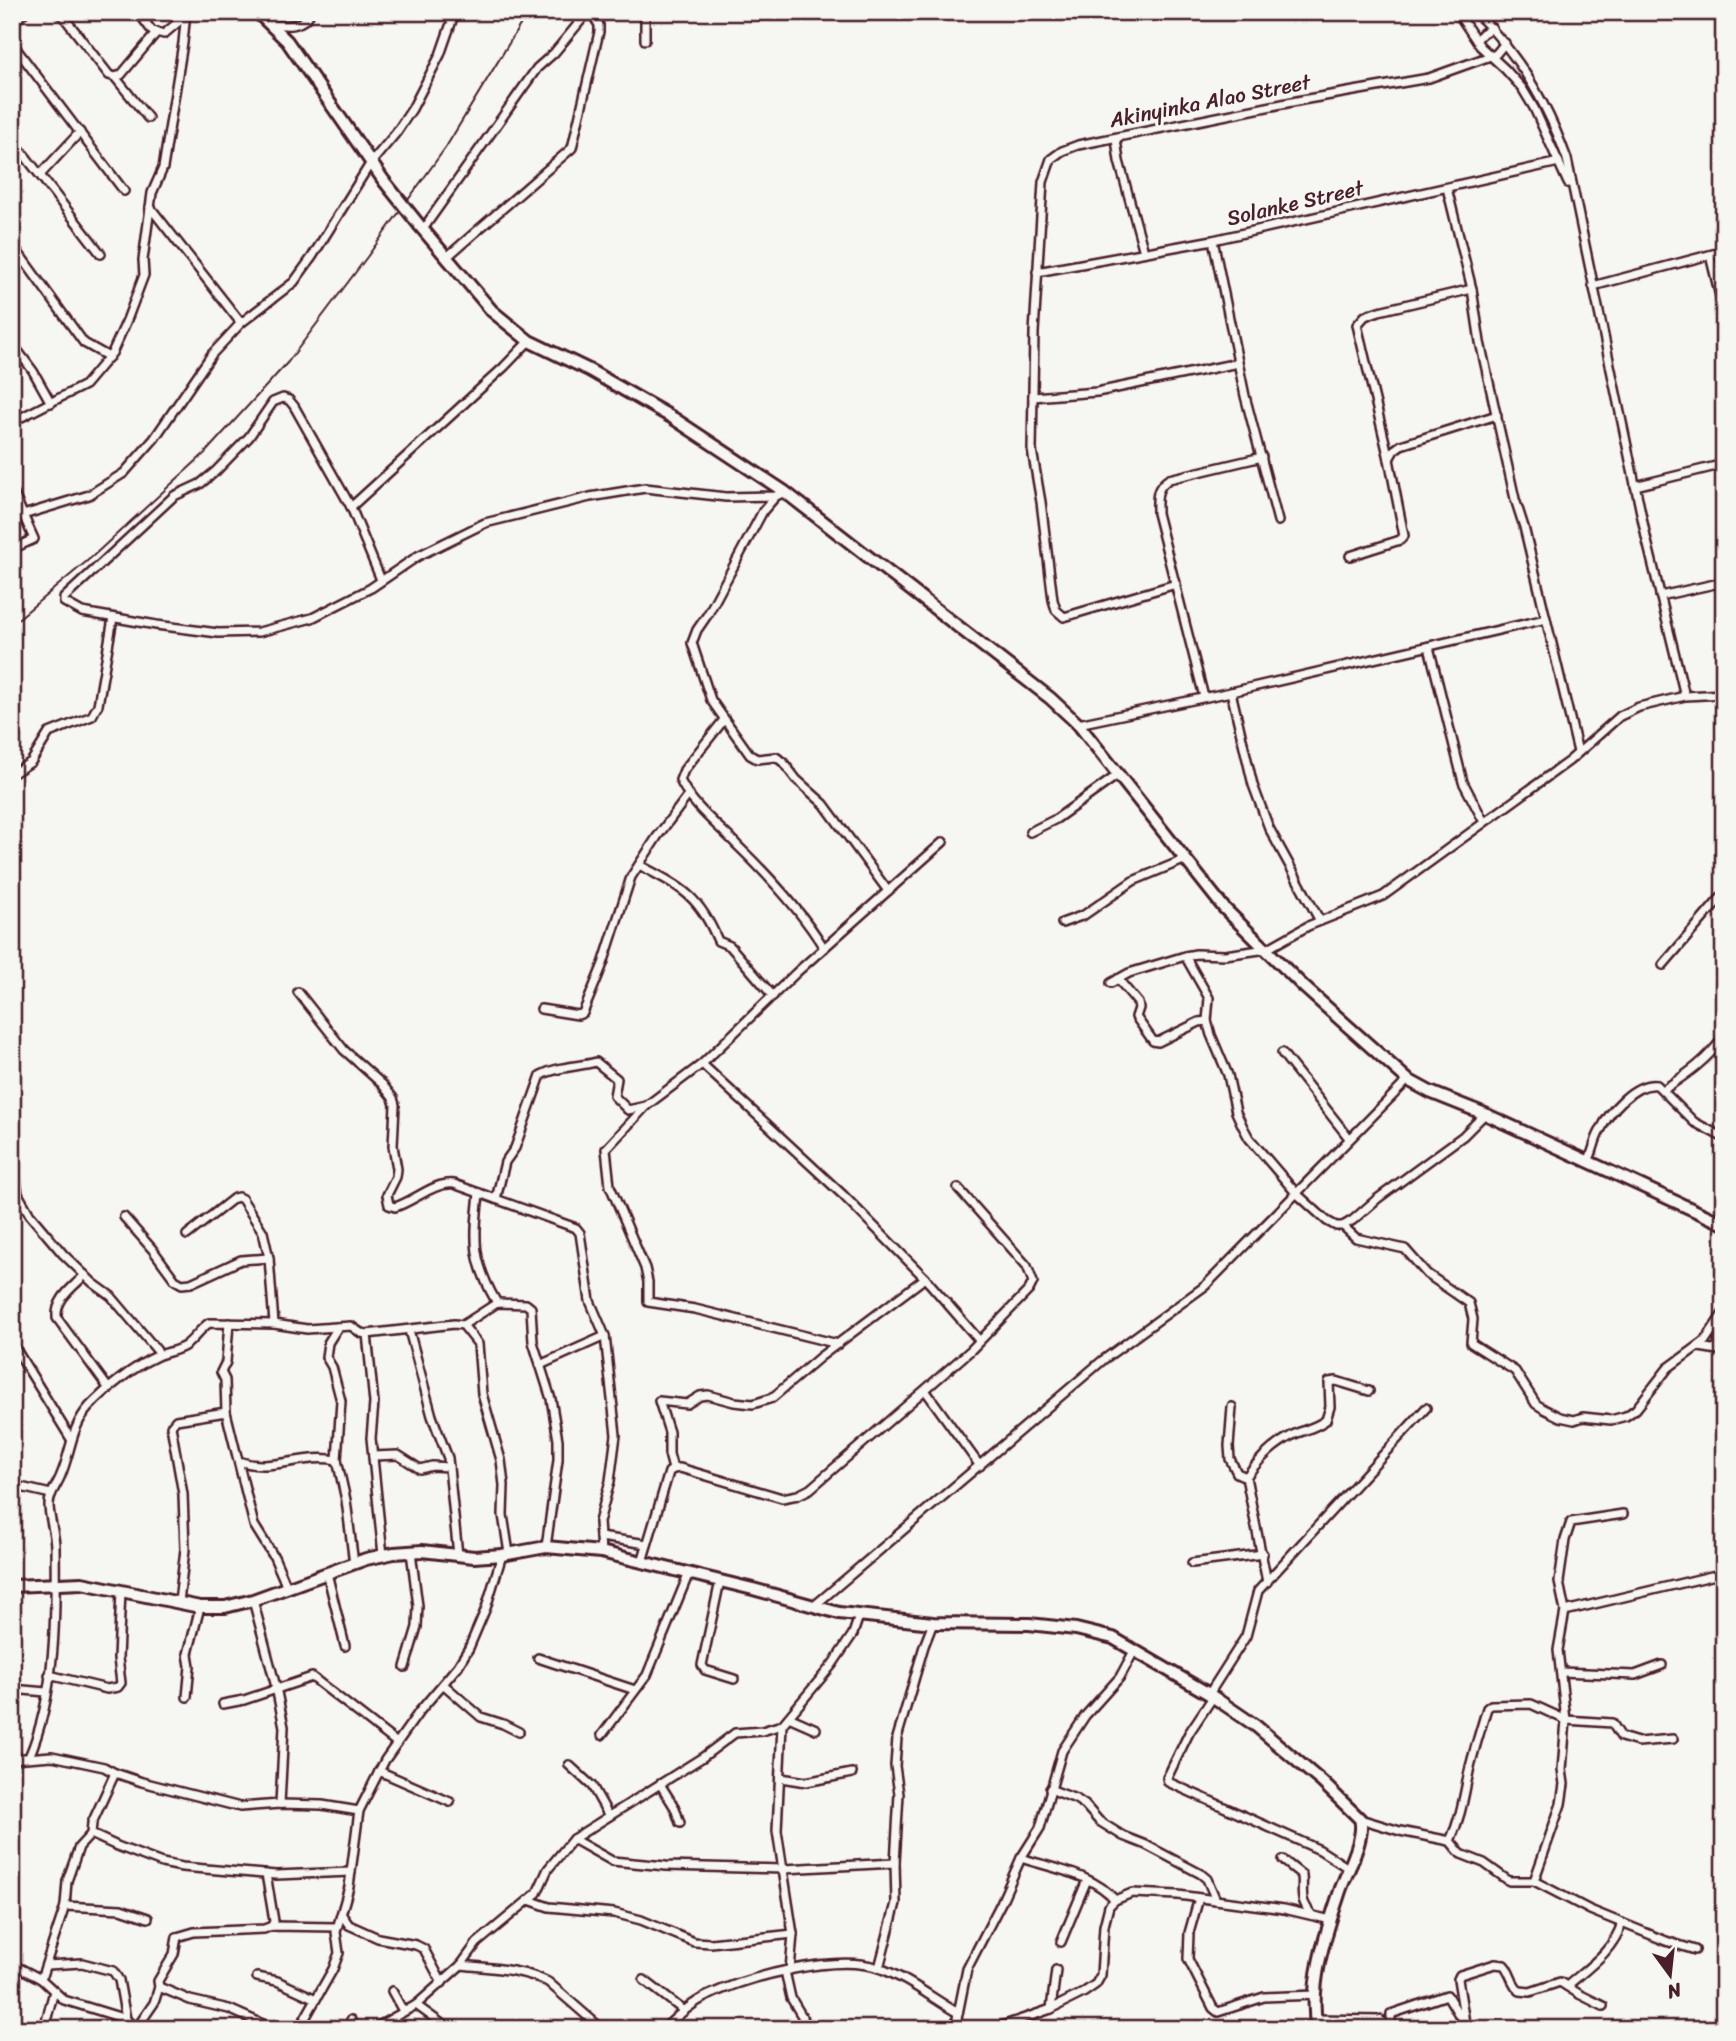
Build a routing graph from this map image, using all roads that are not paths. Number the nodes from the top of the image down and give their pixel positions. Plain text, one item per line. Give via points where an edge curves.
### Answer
1 (25, 12) edge
2 (60, 12) edge
3 (138, 12) edge
4 (185, 12) edge
5 (257, 12) edge
6 (311, 12) edge
7 (455, 12) edge
8 (589, 12) edge
9 (645, 12) edge
10 (1457, 12) edge
11 (1475, 12) edge
12 (12, 23) edge
13 (270, 24) junction
14 (1492, 28) junction
15 (157, 32) junction
16 (645, 40) dead end
17 (1476, 40) junction
18 (12, 43) edge
19 (1505, 43) junction
20 (1490, 56) junction
21 (115, 77) junction
22 (148, 118) dead end
23 (80, 132) junction
24 (1116, 138) junction
25 (12, 139) edge
26 (1559, 162) junction
27 (370, 164) junction
28 (40, 175) junction
29 (1447, 188) junction
30 (124, 191) dead end
31 (1573, 196) junction
32 (150, 207) junction
33 (422, 228) junction
34 (1213, 240) junction
35 (12, 244) edge
36 (1724, 251) edge
37 (1144, 252) junction
38 (101, 254) dead end
39 (1710, 255) junction
40 (447, 257) junction
41 (1037, 272) junction
42 (1593, 286) junction
43 (1472, 289) junction
44 (1724, 313) edge
45 (241, 323) junction
46 (529, 341) junction
47 (12, 343) edge
48 (109, 357) junction
49 (1238, 363) junction
50 (1033, 397) junction
51 (51, 402) junction
52 (1497, 415) junction
53 (12, 422) edge
54 (1262, 457) junction
55 (1389, 459) junction
56 (1724, 464) edge
57 (1635, 486) junction
58 (12, 490) edge
59 (780, 494) junction
60 (351, 507) junction
61 (23, 515) junction
62 (1278, 521) dead end
63 (12, 549) edge
64 (1350, 556) dead end
65 (381, 580) junction
66 (1724, 582) edge
67 (1176, 584) junction
68 (1660, 596) junction
69 (113, 618) junction
70 (1546, 619) junction
71 (1429, 647) junction
72 (1231, 692) junction
73 (1724, 694) edge
74 (1685, 696) junction
75 (1204, 697) junction
76 (723, 721) junction
77 (1078, 724) junction
78 (1578, 752) junction
79 (12, 774) edge
80 (1119, 774) junction
81 (689, 794) junction
82 (1484, 822) junction
83 (1030, 832) dead end
84 (943, 842) dead end
85 (1186, 859) junction
86 (639, 865) junction
87 (888, 891) junction
88 (1724, 894) edge
89 (1320, 921) junction
90 (1062, 923) dead end
91 (824, 948) junction
92 (1267, 949) junction
93 (1185, 956) junction
94 (1662, 965) dead end
95 (298, 992) dead end
96 (773, 996) junction
97 (541, 1009) dead end
98 (1207, 1021) junction
99 (1724, 1036) edge
100 (1282, 1054) dead end
101 (702, 1064) junction
102 (1408, 1080) junction
103 (1663, 1090) junction
104 (646, 1106) junction
105 (1485, 1114) junction
106 (1349, 1138) junction
107 (1724, 1138) edge
108 (12, 1150) edge
109 (1588, 1161) junction
110 (958, 1188) dead end
111 (479, 1193) junction
112 (1296, 1193) junction
113 (496, 1199) junction
114 (124, 1217) dead end
115 (1724, 1224) edge
116 (1343, 1226) junction
117 (187, 1235) dead end
118 (269, 1258) junction
119 (85, 1275) junction
120 (925, 1278) junction
121 (498, 1303) junction
122 (1724, 1312) edge
123 (1718, 1320) junction
124 (229, 1323) junction
125 (274, 1324) junction
126 (463, 1325) junction
127 (338, 1327) junction
128 (409, 1330) junction
129 (367, 1334) junction
130 (605, 1336) junction
131 (979, 1340) junction
132 (12, 1343) edge
133 (838, 1344) junction
134 (1699, 1347) junction
135 (1721, 1350) edge
136 (160, 1354) junction
137 (540, 1365) junction
138 (109, 1389) junction
139 (925, 1390) junction
140 (1369, 1391) dead end
141 (1232, 1407) dead end
142 (1426, 1408) dead end
143 (226, 1412) junction
144 (71, 1439) junction
145 (373, 1456) junction
146 (337, 1460) junction
147 (239, 1461) junction
148 (980, 1466) junction
149 (449, 1467) junction
150 (673, 1469) junction
151 (1247, 1477) junction
152 (12, 1485) edge
153 (51, 1494) junction
154 (1623, 1514) dead end
155 (600, 1537) junction
156 (647, 1544) junction
157 (546, 1547) junction
158 (411, 1552) junction
159 (601, 1552) junction
160 (506, 1554) junction
161 (1263, 1554) junction
162 (383, 1555) junction
163 (458, 1555) junction
164 (642, 1562) junction
165 (354, 1563) junction
166 (1192, 1563) dead end
167 (327, 1573) junction
168 (689, 1573) junction
169 (1724, 1573) edge
170 (720, 1581) junction
171 (1267, 1581) junction
172 (54, 1583) junction
173 (12, 1586) edge
174 (287, 1587) junction
175 (121, 1591) junction
176 (253, 1600) junction
177 (179, 1602) junction
178 (814, 1606) junction
179 (200, 1607) junction
180 (1565, 1611) junction
181 (859, 1616) junction
182 (933, 1623) junction
183 (345, 1646) dead end
184 (1135, 1650) junction
185 (538, 1658) dead end
186 (1662, 1665) dead end
187 (405, 1667) dead end
188 (1561, 1672) junction
189 (49, 1675) junction
190 (734, 1679) dead end
191 (443, 1684) junction
192 (276, 1687) junction
193 (12, 1689) edge
194 (635, 1690) junction
195 (46, 1692) junction
196 (1211, 1695) junction
197 (187, 1697) dead end
198 (223, 1703) dead end
199 (791, 1718) junction
200 (1566, 1720) junction
201 (782, 1726) junction
202 (816, 1729) dead end
203 (519, 1732) dead end
204 (602, 1735) dead end
205 (1674, 1739) dead end
206 (397, 1743) junction
207 (29, 1757) junction
208 (12, 1759) edge
209 (569, 1766) dead end
210 (379, 1771) junction
211 (115, 1773) junction
212 (852, 1773) dead end
213 (781, 1778) junction
214 (660, 1784) junction
215 (1050, 1789) junction
216 (450, 1802) dead end
217 (280, 1804) junction
218 (359, 1811) junction
219 (609, 1816) junction
220 (1360, 1819) junction
221 (680, 1824) dead end
222 (91, 1834) junction
223 (573, 1839) junction
224 (1450, 1841) junction
225 (1021, 1858) junction
226 (1283, 1860) dead end
227 (895, 1863) junction
228 (1348, 1868) junction
229 (784, 1869) junction
230 (351, 1872) junction
231 (266, 1874) junction
232 (1087, 1881) junction
233 (1534, 1881) junction
234 (1199, 1898) junction
235 (529, 1900) junction
236 (1115, 1900) junction
237 (1216, 1900) junction
238 (65, 1906) junction
239 (342, 1915) junction
240 (1313, 1916) junction
241 (148, 1918) dead end
242 (1331, 1920) junction
243 (1622, 1923) junction
244 (272, 1926) junction
245 (337, 1927) junction
246 (793, 1934) junction
247 (1061, 1942) dead end
248 (1695, 1950) dead end
249 (12, 1964) edge
250 (47, 1965) junction
251 (461, 1965) junction
252 (879, 1968) junction
253 (1056, 1970) dead end
254 (788, 1971) junction
255 (257, 1977) dead end
256 (41, 1979) junction
257 (644, 1980) dead end
258 (442, 1983) junction
259 (1567, 1986) junction
260 (159, 1987) junction
261 (54, 1991) junction
262 (392, 1991) dead end
263 (1315, 1995) junction
264 (316, 1999) junction
265 (416, 2005) junction
266 (1603, 2006) dead end
267 (1051, 2009) junction
268 (683, 2010) junction
269 (402, 2011) junction
270 (958, 2013) junction
271 (126, 2019) junction
272 (351, 2020) dead end
273 (1316, 2024) edge
274 (1465, 2026) edge
275 (809, 2028) edge
276 (44, 2029) edge
277 (136, 2029) edge
278 (274, 2029) edge
279 (299, 2029) edge
280 (353, 2029) edge
281 (373, 2029) edge
282 (449, 2029) edge
283 (602, 2029) edge
284 (664, 2029) edge
285 (955, 2029) edge
286 (993, 2029) edge
287 (1391, 2029) edge

1 - 12 street
2 - 21 street
3 - 15 street
4 - 15 street via 164,34
4 - 32 street via 163,168
5 - 13 street
6 - 13 street via 298,24
7 - 27 street via 440,55 412,109
8 - 33 street via 537,68
8 - 40 street via 599,32 572,148
9 - 16 street
10 - 17 street
11 - 14 street
13 - 27 street via 287,41
14 - 17 street
14 - 19 street
15 - 21 street
17 - 20 street
18 - 23 street
19 - 20 street
19 - 31 street via 1556,129
20 - 24 street, Akinyinka Alao Street via 1403,83
20 - 26 street via 1522,88
21 - 22 street
23 - 28 street
23 - 30 street
24 - 37 street
24 - 41 street, Akinyinka Alao Street via 1078,145 1051,159 1043,182
25 - 28 street
26 - 29 street, Solanke Street
26 - 31 street
27 - 33 street, bridge
27 - 45 street via 294,282
28 - 38 street
29 - 34 street, Solanke Street
29 - 43 street
31 - 42 street
32 - 45 street
32 - 48 street via 144,275
33 - 40 street
34 - 37 street, Solanke Street
34 - 49 street
35 - 48 street via 84,343
36 - 39 street
37 - 41 street, Solanke Street
39 - 42 street
39 - 44 street
40 - 46 street via 492,311
41 - 50 street
42 - 57 street
43 - 52 street
43 - 55 street via 1379,311 1357,325
45 - 61 street via 212,354 154,439 124,473 89,495
46 - 59 street via 644,401
46 - 60 street
47 - 51 street
48 - 51 street via 85,386
49 - 50 street via 1097,393
49 - 54 street
50 - 67 street via 1032,450 1056,610 1064,617
51 - 53 street
52 - 55 street via 1401,445
52 - 70 street
54 - 62 street
54 - 67 street via 1161,484 1157,513
55 - 64 street via 1405,536
56 - 57 street
57 - 68 street
58 - 61 street
59 - 65 street via 726,497 645,488 590,497 485,523
59 - 76 street via 763,511 692,643
59 - 77 street
60 - 65 street
60 - 69 street via 294,406 278,399 216,471 174,496 64,598 72,608
61 - 63 street via 34,539
65 - 69 street via 312,618 260,632 218,633
66 - 68 street
67 - 75 street
68 - 74 street
69 - 79 street via 99,705 92,716 49,733 31,762
70 - 71 street
70 - 78 street
71 - 72 street
71 - 82 street via 1463,782
72 - 75 street
72 - 89 street via 1253,785 1269,828
73 - 74 street
74 - 78 street via 1620,716
75 - 77 street
76 - 81 street via 681,775
76 - 87 street via 750,755 776,757 824,804
77 - 80 street
78 - 82 street
80 - 83 street
80 - 85 street
81 - 86 street
81 - 91 street via 795,908
82 - 89 street via 1383,896
84 - 87 street
85 - 90 street via 1133,881 1084,915
85 - 92 street via 1224,908
86 - 96 street via 691,895 709,918 718,941 730,946
86 - 97 street via 583,1013
87 - 91 street
88 - 94 street
89 - 92 street
91 - 96 street
92 - 93 street
92 - 102 street
93 - 98 street via 1209,998
93 - 98 street via 1114,981 1138,1003 1136,1017 1153,1041
95 - 111 street via 344,1051 393,1098 397,1169 387,1195 389,1205 406,1204 446,1183
96 - 101 street
98 - 112 street via 1243,1127
99 - 103 street via 1700,1065
100 - 106 street
101 - 104 street
101 - 120 street
102 - 105 street
102 - 106 street
103 - 107 street via 1694,1122
103 - 109 street via 1651,1084 1626,1098 1598,1132
104 - 113 street via 628,1110 614,1097 617,1079 596,1062 541,1074 515,1148 505,1162
104 - 133 street via 606,1149 610,1186 645,1268 648,1302
105 - 109 street
105 - 116 street via 1463,1136
106 - 112 street
108 - 119 street via 18,1194 30,1215
109 - 115 street
110 - 131 street via 1027,1266 1033,1282
111 - 113 street
111 - 121 street via 477,1253 481,1276
112 - 116 street via 1327,1221
112 - 148 street via 1205,1286 1103,1360
113 - 130 street via 580,1233 590,1301
114 - 118 street via 182,1284 241,1260
116 - 134 street via 1356,1238 1405,1249 1427,1274 1469,1303 1471,1343 1515,1371 1536,1404 1560,1417 1611,1420 1626,1416 1668,1368
117 - 118 street via 238,1197 259,1222
118 - 125 street
119 - 136 street via 111,1296
119 - 138 street via 60,1301 57,1318
120 - 131 street
120 - 133 street
121 - 126 street
121 - 137 street via 531,1308
122 - 123 street
123 - 134 street
123 - 135 street
124 - 125 street
124 - 136 street via 209,1323 186,1345
124 - 143 street via 221,1372
125 - 127 street
126 - 128 street
126 - 160 street via 478,1344 482,1394 500,1460
127 - 129 street via 351,1326
127 - 146 street via 326,1357 341,1401
128 - 129 street
128 - 149 street
129 - 145 street via 374,1403
130 - 137 street
130 - 155 street via 616,1435
131 - 139 street
132 - 144 street
133 - 150 street via 772,1398 753,1404 708,1395 687,1404 659,1401 669,1432
134 - 135 street
136 - 138 street
137 - 157 street via 551,1399 558,1450
138 - 144 street via 81,1417
139 - 148 street
139 - 150 street via 798,1495 782,1498
140 - 151 street via 1329,1382 1326,1420 1270,1449
141 - 151 street via 1230,1459 1237,1473
142 - 171 street
143 - 147 street
143 - 177 street via 176,1420 172,1426 183,1494 185,1549
144 - 153 street via 67,1461
145 - 149 street via 398,1455 420,1469
145 - 162 street
146 - 147 street via 322,1457 253,1466
146 - 165 street
147 - 174 street via 254,1525
148 - 178 street
149 - 163 street
150 - 156 street
151 - 161 street
152 - 153 street
153 - 172 street
154 - 180 street via 1569,1524 1559,1582
155 - 156 street
155 - 159 street
156 - 164 street
157 - 159 street
157 - 160 street
158 - 162 street
158 - 163 street
158 - 187 street via 417,1627
159 - 164 street
160 - 163 street
160 - 191 street via 469,1648
161 - 166 street
161 - 171 street
162 - 165 street
164 - 168 street
165 - 167 street
167 - 174 street
167 - 183 street
168 - 170 street
168 - 194 street via 647,1675
169 - 180 street
170 - 178 street
170 - 190 street via 702,1665
171 - 196 street via 1254,1600 1246,1636
172 - 173 street
172 - 175 street
172 - 189 street via 55,1635
174 - 176 street
175 - 177 street
175 - 189 street via 118,1687 107,1689
176 - 179 street
176 - 192 street
177 - 179 street
178 - 181 street
179 - 197 street via 188,1654
180 - 188 street via 1558,1650
181 - 182 street
181 - 199 street via 853,1634
182 - 184 street via 1076,1629 1113,1638
182 - 227 street via 897,1738
184 - 196 street
184 - 215 street via 1062,1751
185 - 194 street
186 - 188 street via 1635,1675
188 - 200 street
189 - 195 street
191 - 203 street via 481,1717
191 - 206 street
192 - 198 street
192 - 206 street via 314,1678
192 - 217 street via 284,1727
193 - 195 street
194 - 204 street
195 - 207 street
196 - 220 street via 1256,1726
196 - 228 street via 1168,1782 1320,1850
199 - 201 street
199 - 202 street
200 - 205 street via 1612,1723 1621,1737 1638,1742
200 - 224 street via 1531,1704 1491,1705
200 - 233 street via 1561,1804
201 - 213 street
201 - 214 street via 735,1733
206 - 210 street
207 - 208 street
207 - 211 street via 52,1756
209 - 219 street via 592,1786
210 - 216 street
210 - 218 street
211 - 217 street via 240,1807
211 - 222 street
212 - 213 street via 806,1782
213 - 229 street via 777,1831
214 - 219 street
214 - 221 street
215 - 225 street via 1040,1828
215 - 237 street via 1076,1798 1123,1836 1201,1874
217 - 218 street
218 - 230 street
219 - 223 street
220 - 224 street
220 - 228 street via 1360,1835
222 - 231 street via 162,1863
222 - 238 street via 79,1847 67,1881
223 - 229 street via 612,1861
223 - 235 street
224 - 233 street via 1461,1854 1509,1881
225 - 232 street
225 - 270 street via 967,1969
226 - 240 street via 1302,1875 1301,1896
227 - 229 street
227 - 252 street via 896,1903
228 - 242 street
229 - 246 street
230 - 231 street
230 - 239 street
231 - 244 street
232 - 236 street
232 - 247 street
233 - 243 street
234 - 236 street via 1132,1892
234 - 237 street
234 - 263 street via 1189,1933 1188,1959 1213,2008 1218,2012 1264,1997
235 - 246 street via 573,1911 614,1913 695,1942
235 - 251 street via 477,1943
236 - 267 street via 1107,1914 1101,1975 1096,1984
237 - 240 street
238 - 241 street via 121,1909
238 - 250 street
239 - 245 street
239 - 258 street via 349,1925 378,1938 424,1948
240 - 242 street
242 - 263 street
243 - 248 street
243 - 259 street via 1609,1950
244 - 245 street
244 - 260 street via 177,1937
245 - 264 street via 339,1954
246 - 254 street
249 - 256 street
250 - 256 street
250 - 271 street via 82,1963 113,1971
251 - 258 street
251 - 283 street via 541,1978
252 - 254 street via 832,1964
252 - 270 street
253 - 267 street
254 - 268 street via 732,1986
254 - 275 street via 791,1998
255 - 264 street
256 - 261 street
257 - 268 street
258 - 265 street
259 - 266 street
259 - 274 street via 1560,1982 1525,1993 1516,1988 1507,1968 1500,1964 1460,1975
260 - 277 street
260 - 278 street via 190,2000 229,2008
261 - 271 street via 74,2005
261 - 276 street
262 - 269 street
263 - 273 street
264 - 279 street
265 - 269 street
265 - 282 street
267 - 286 street
268 - 284 street
269 - 281 street
270 - 285 street
271 - 277 street
272 - 280 street
273 - 287 street via 1380,2020
274 - 287 street via 1447,1995 1391,2014

